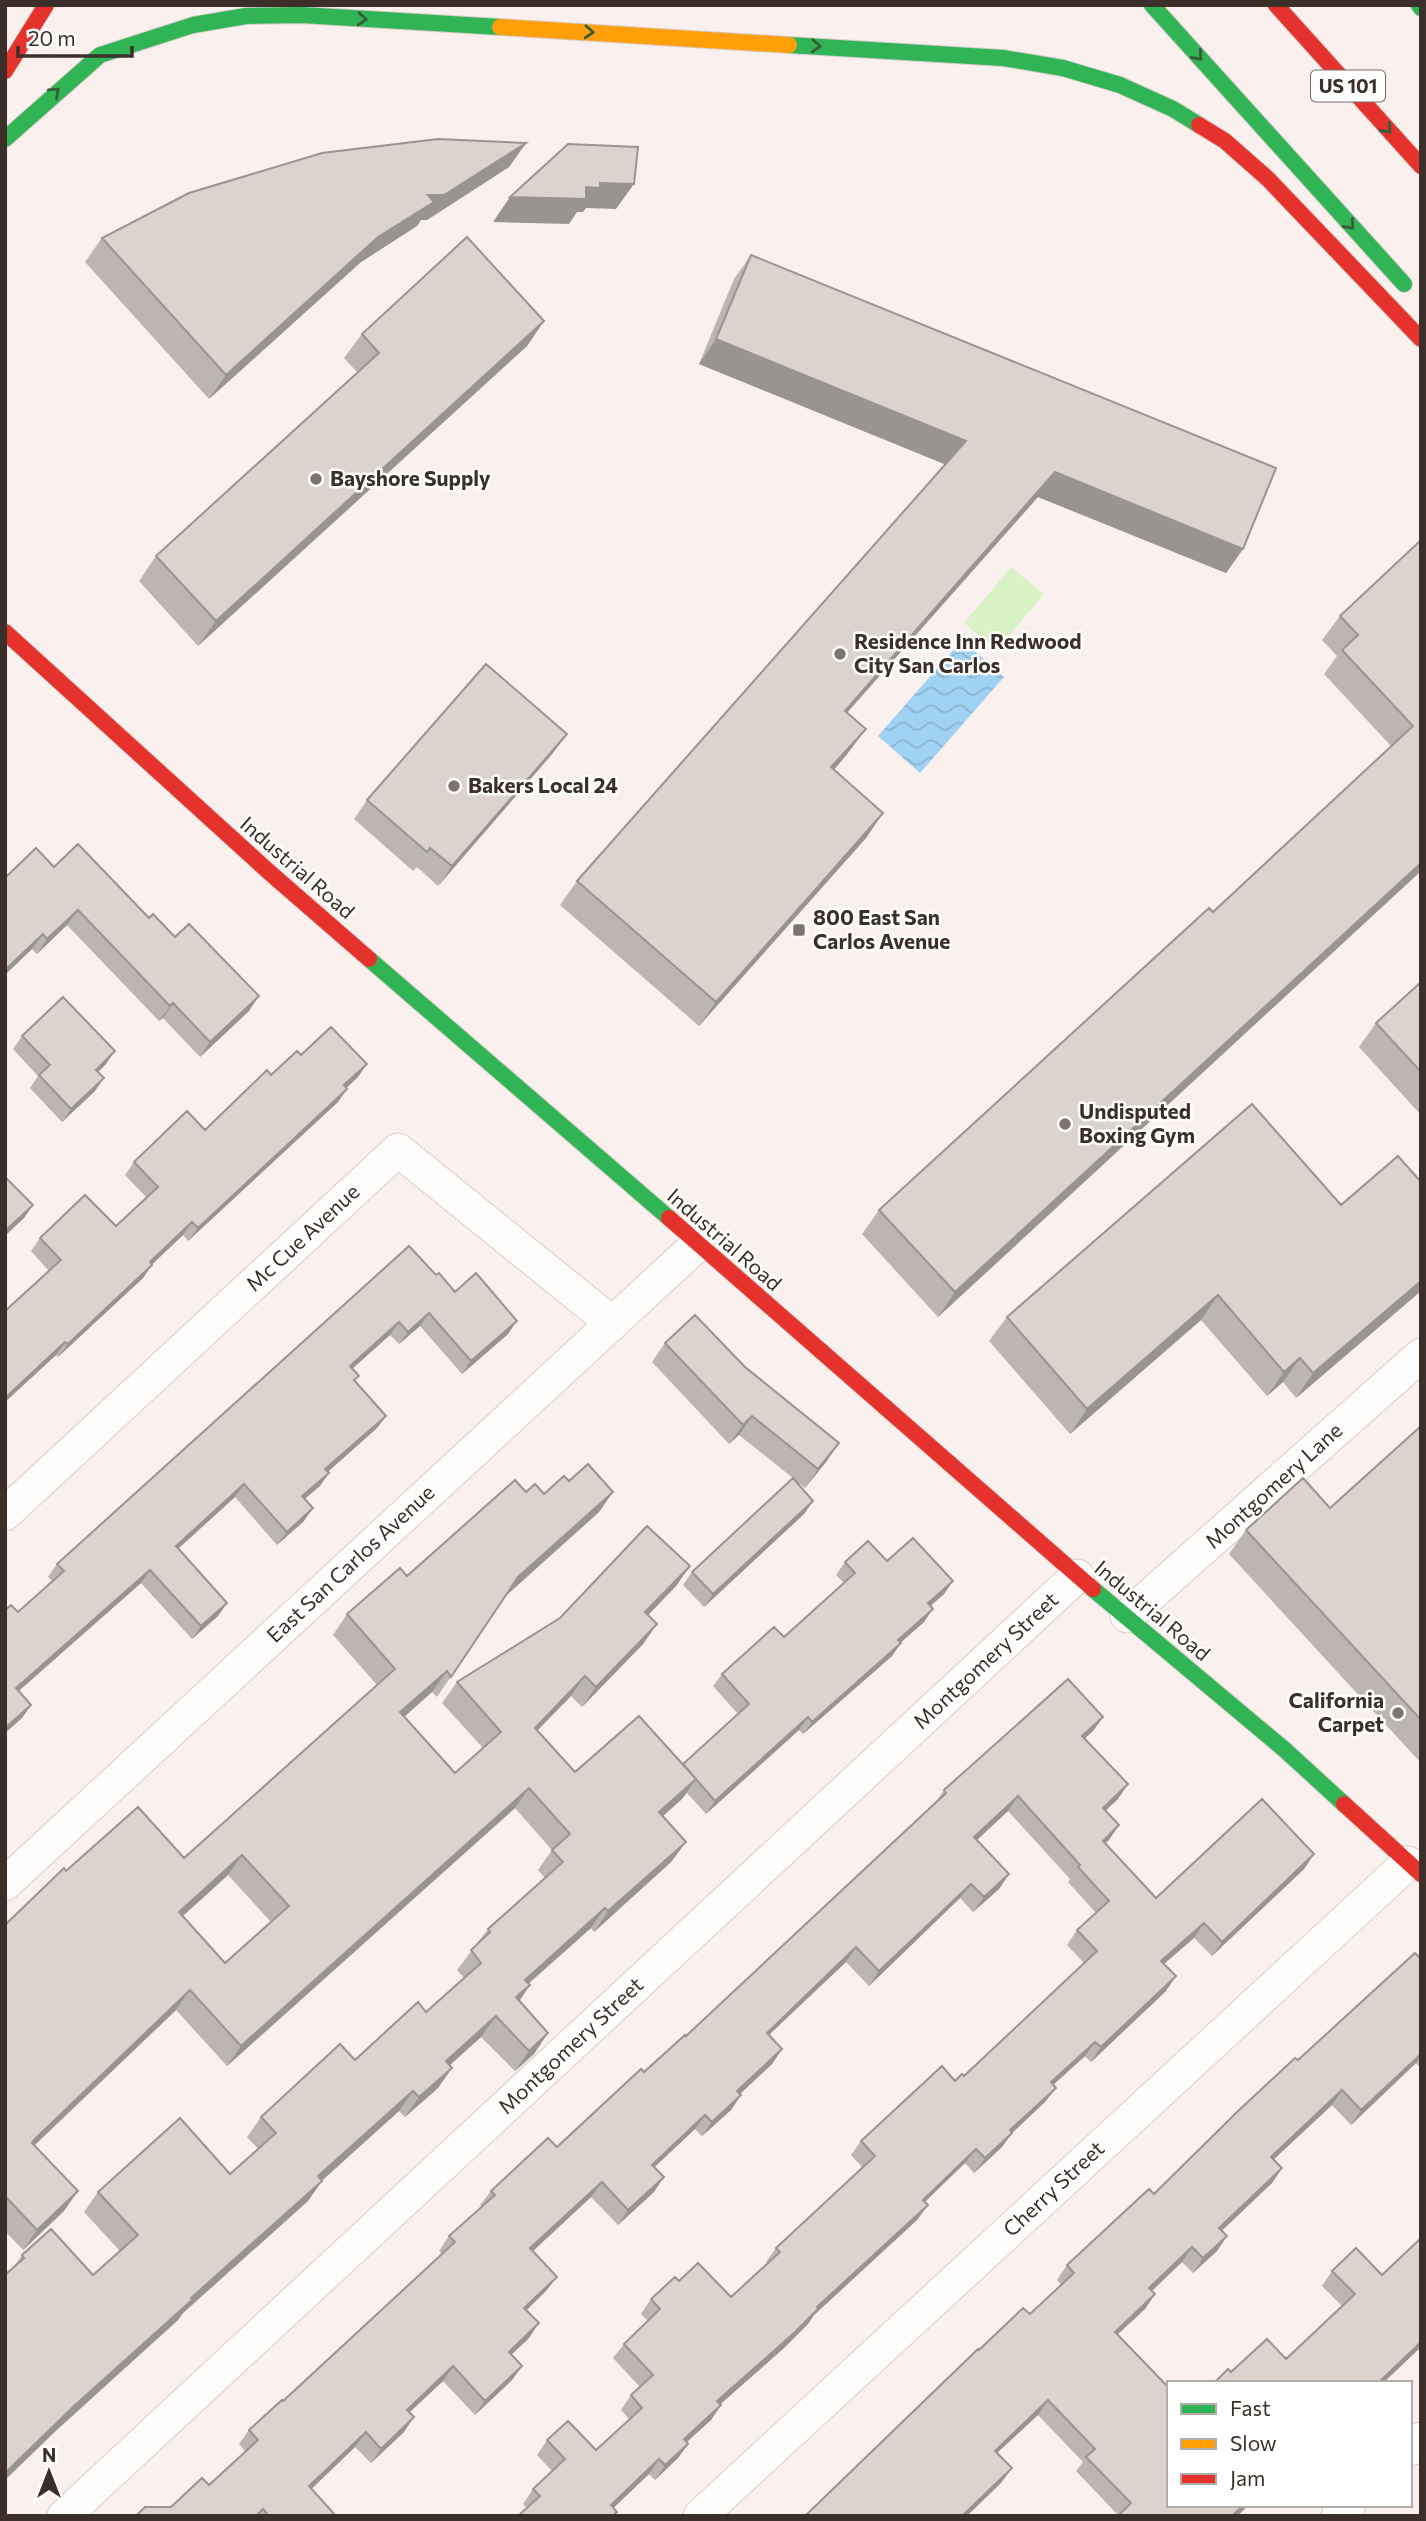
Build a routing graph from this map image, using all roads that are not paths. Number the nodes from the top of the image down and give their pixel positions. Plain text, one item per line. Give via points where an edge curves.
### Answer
1 (46, 5) edge
2 (1152, 5) edge
3 (1276, 5) edge
4 (5, 71) edge
5 (5, 139) edge
6 (1421, 166) edge
7 (1412, 292) dead end
8 (1421, 339) edge
9 (5, 632) edge
10 (697, 1245) junction
11 (612, 1323) junction
12 (1421, 1355) edge
13 (5, 1514) edge
14 (1077, 1576) junction
15 (1128, 1616) junction
16 (1414, 1868) edge
17 (5, 1884) edge
18 (64, 2516) edge
19 (700, 2516) edge

1 - 4 main road
2 -> 7 main road
3 -> 6 main road, US 101
5 -> 8 main road via 100,55 193,25 246,16 316,16 1003,58 1063,68 1120,85 1173,109 1225,141 1268,179
9 - 10 main road, Industrial Road via 269,872
10 - 11 street, East San Carlos Avenue
10 - 14 main road, Industrial Road
11 - 13 street, Mc Cue Avenue via 398,1150
11 - 17 street, East San Carlos Avenue
12 - 15 street, Montgomery Lane
14 - 15 main road, Industrial Road
14 - 18 street, Montgomery Street
15 - 16 main road, Industrial Road
16 - 19 street, Cherry Street

